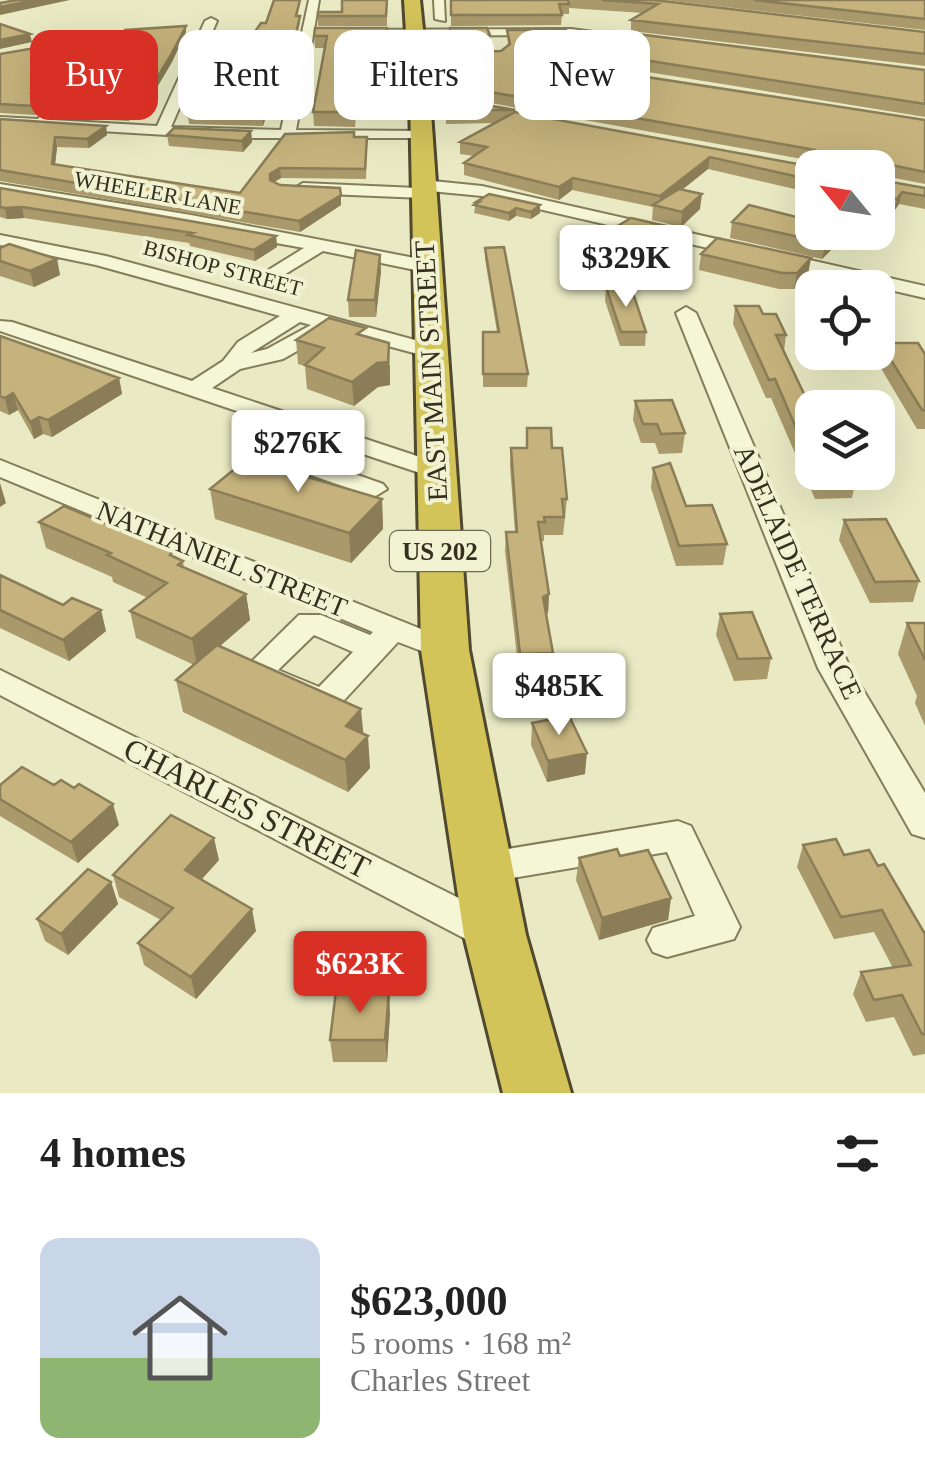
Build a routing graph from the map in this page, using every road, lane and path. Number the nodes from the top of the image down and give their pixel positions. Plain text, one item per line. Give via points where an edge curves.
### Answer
1 (314, 0) edge
2 (211, 21) dead end
3 (309, 30) edge
4 (575, 30) edge
5 (494, 32) joint
6 (514, 32) edge
7 (494, 33) edge
8 (650, 41) edge
9 (659, 42) edge
10 (500, 47) edge
11 (494, 102) edge
12 (334, 107) edge
13 (506, 111) edge
14 (44, 120) edge
15 (291, 120) edge
16 (423, 120) edge
17 (0, 121) edge
18 (42, 123) junction
19 (162, 131) junction
20 (288, 136) junction
21 (281, 187) edge
22 (0, 189) edge
23 (423, 189) junction
24 (2, 240) edge
25 (319, 246) junction
26 (424, 266) junction
27 (269, 278) dead end
28 (925, 292) edge
29 (686, 313) dead end
30 (298, 314) junction
31 (329, 323) junction
32 (5, 326) dead end
33 (429, 350) junction
34 (232, 365) junction
35 (194, 390) junction
36 (305, 427) junction
37 (0, 468) edge
38 (435, 470) junction
39 (374, 489) dead end
40 (445, 650) junction
41 (0, 681) edge
42 (925, 824) edge
43 (483, 868) junction
44 (495, 935) junction
45 (667, 940) dead end
46 (536, 1093) edge

1 - 3 street
2 - 19 street
4 - 7 street via 556,19
5 - 6 street
5 - 10 street
8 - 9 street
11 - 13 street
12 - 20 street
14 - 18 street
15 - 20 street
16 - 23 highway, EAST MAIN STREET / US 202
17 - 18 street
18 - 19 street
19 - 20 street
21 - 23 street
22 - 25 street, WHEELER LANE
23 - 26 highway, EAST MAIN STREET / US 202
23 - 28 street via 482,190
24 - 30 street, BISHOP STREET
25 - 26 street, WHEELER LANE
25 - 27 street
26 - 33 highway, EAST MAIN STREET / US 202
29 - 42 street, ADELAIDE TERRACE via 834,668
30 - 31 street, BISHOP STREET
30 - 34 street via 246,347
31 - 33 street, BISHOP STREET
31 - 34 street via 275,354
32 - 35 street
33 - 38 highway, EAST MAIN STREET / US 202
34 - 35 street
35 - 36 street
36 - 38 street
36 - 39 street via 281,444 283,457
37 - 40 street, NATHANIEL STREET via 384,639
38 - 40 highway, EAST MAIN STREET / US 202
40 - 43 highway, EAST MAIN STREET / US 202
41 - 44 street, CHARLES STREET
43 - 44 highway, EAST MAIN STREET / US 202
43 - 45 street via 678,836 720,927
44 - 46 highway, EAST MAIN STREET / US 202

